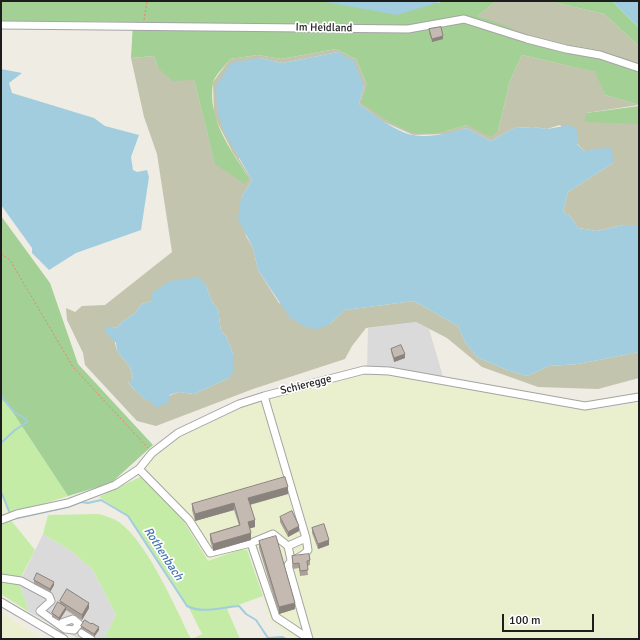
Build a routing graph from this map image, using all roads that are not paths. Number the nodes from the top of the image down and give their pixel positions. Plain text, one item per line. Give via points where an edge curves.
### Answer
1 (1, 25) edge
2 (639, 68) edge
3 (264, 396) junction
4 (639, 397) edge
5 (139, 469) junction
6 (1, 520) edge
7 (306, 538) junction
8 (251, 543) junction
9 (288, 546) junction
10 (291, 560) junction
11 (1, 578) edge
12 (1, 602) edge
13 (40, 611) junction
14 (31, 620) junction
15 (58, 624) dead end
16 (82, 633) dead end
17 (64, 639) edge
18 (91, 639) edge
19 (309, 639) edge

1 - 2 street, Im Heidland via 408,29 464,19 527,39 600,55
3 - 4 street, Schieregge via 364,370 389,372 586,406
3 - 5 street, Schieregge via 211,416 178,433 152,453
3 - 7 street
5 - 6 street, Schieregge via 115,486 68,503
5 - 8 street via 189,520 210,553
7 - 9 street
7 - 10 street via 308,550 304,556
8 - 9 street via 273,534
8 - 19 street via 276,617
9 - 10 street
10 - 19 street via 288,565
11 - 13 street via 21,581 49,596 51,601
12 - 14 street
13 - 14 street
13 - 15 street
14 - 17 street
16 - 18 street

